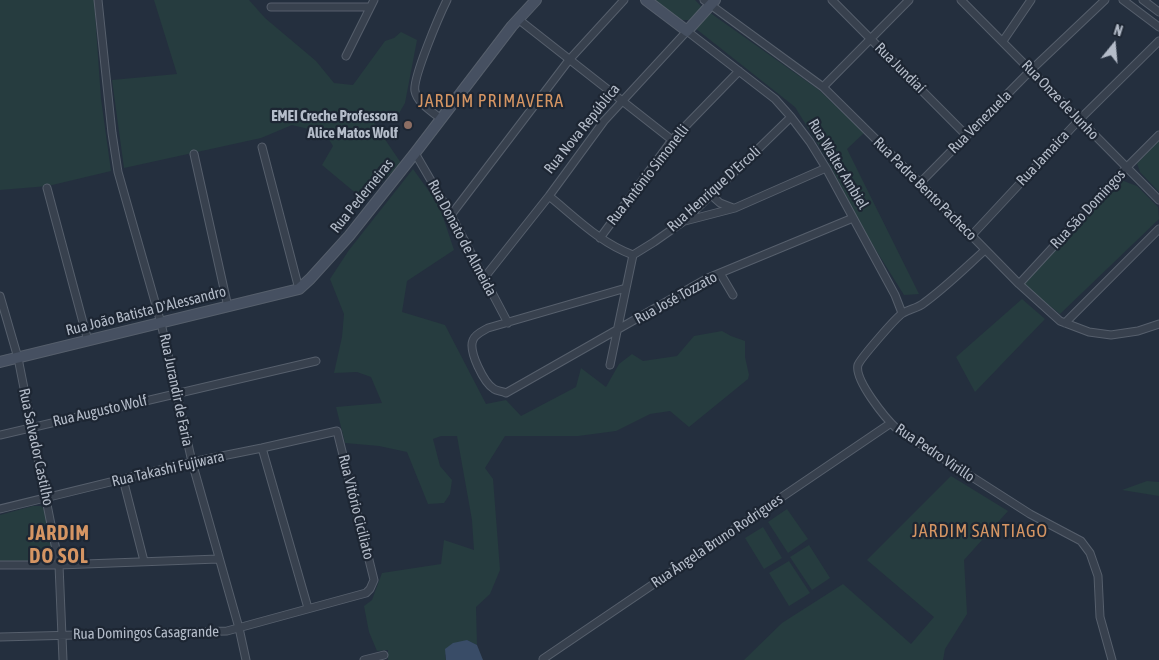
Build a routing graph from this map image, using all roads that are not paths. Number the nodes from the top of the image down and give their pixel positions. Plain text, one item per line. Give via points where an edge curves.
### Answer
1 (98, 0) edge
2 (374, 0) edge
3 (447, 0) edge
4 (536, 0) edge
5 (624, 0) edge
6 (646, 0) edge
7 (832, 0) edge
8 (909, 0) edge
9 (961, 0) edge
10 (1031, 0) edge
11 (1105, 0) edge
12 (1123, 0) edge
13 (1144, 0) edge
14 (710, 2) edge
15 (271, 7) dead end
16 (370, 7) junction
17 (1159, 12) edge
18 (518, 19) junction
19 (1159, 27) edge
20 (687, 31) junction
21 (870, 38) junction
22 (1003, 41) junction
23 (1159, 41) edge
24 (346, 56) dead end
25 (569, 60) junction
26 (739, 71) junction
27 (1030, 71) junction
28 (823, 86) junction
29 (622, 102) junction
30 (791, 117) junction
31 (442, 119) junction
32 (1079, 120) junction
33 (1159, 135) edge
34 (967, 136) junction
35 (672, 140) junction
36 (262, 146) dead end
37 (415, 153) junction
38 (194, 154) dead end
39 (826, 168) junction
40 (1126, 168) junction
41 (920, 183) junction
42 (47, 188) dead end
43 (711, 195) junction
44 (549, 196) junction
45 (1159, 200) edge
46 (736, 208) junction
47 (451, 215) junction
48 (853, 218) junction
49 (684, 221) junction
50 (1159, 229) edge
51 (972, 235) junction
52 (600, 238) junction
53 (985, 250) junction
54 (633, 255) junction
55 (720, 273) junction
56 (484, 278) junction
57 (1019, 284) junction
58 (626, 288) junction
59 (299, 289) junction
60 (733, 295) dead end
61 (0, 296) edge
62 (228, 306) junction
63 (902, 313) junction
64 (161, 323) junction
65 (508, 323) junction
66 (1065, 323) junction
67 (1159, 324) edge
68 (617, 331) junction
69 (88, 341) junction
70 (18, 358) junction
71 (316, 361) dead end
72 (0, 362) edge
73 (610, 365) dead end
74 (176, 394) junction
75 (890, 423) junction
76 (32, 427) junction
77 (337, 430) joint
78 (0, 435) edge
79 (262, 448) junction
80 (192, 462) junction
81 (123, 479) junction
82 (47, 497) junction
83 (0, 509) edge
84 (218, 558) junction
85 (144, 561) junction
86 (0, 565) edge
87 (60, 565) junction
88 (372, 585) joint
89 (308, 608) junction
90 (239, 628) junction
91 (62, 635) junction
92 (0, 637) edge
93 (384, 655) dead end
94 (543, 659) dead end
95 (63, 660) edge
96 (246, 660) edge
97 (364, 660) edge
98 (1112, 660) edge

1 - 64 street, Rua Jurandir de Faria via 118,172
2 - 16 street
3 - 31 street via 423,57 414,90 418,99
4 - 18 street, Rua Pederneiras
5 - 25 street
6 - 20 street, Rua Walter Ambiel
7 - 21 street, Rua Jundiaí
8 - 21 street
9 - 22 street, Rua Onze de Junho
10 - 22 street
11 - 27 street, Rua Venezuela
12 - 19 street
13 - 17 street
14 - 20 street, Rua Nova República
14 - 28 street, Rua Padre Bento Pacheco
15 - 16 street
16 - 24 street
18 - 25 street
18 - 31 street, Rua Pederneiras
20 - 26 street, Rua Walter Ambiel
20 - 29 street, Rua Nova República
21 - 28 street
21 - 34 street, Rua Jundiaí
22 - 27 street, Rua Onze de Junho
23 - 32 street, Rua Jamaica
25 - 29 street
25 - 47 street
26 - 30 street, Rua Walter Ambiel
26 - 35 street, Rua Antônio Simonelli
27 - 32 street, Rua Onze de Junho
27 - 34 street, Rua Venezuela
28 - 41 street, Rua Padre Bento Pacheco
29 - 35 street
29 - 44 street, Rua Nova República via 604,121
30 - 39 street, Rua Walter Ambiel
30 - 43 street, Rua Henrique D'Ercoli
31 - 37 street, Rua Pederneiras
32 - 40 street, Rua Onze de Junho
32 - 51 street, Rua Jamaica
33 - 40 street, Rua São Domingos
34 - 41 street, Rua Venezuela
35 - 52 street, Rua Antônio Simonelli
36 - 59 street
37 - 47 street, Rua Donato de Almeida
37 - 59 street, Rua Pederneiras via 349,236
38 - 62 street
39 - 46 street
39 - 48 street, Rua Walter Ambiel
40 - 45 street, Rua Onze de Junho
40 - 57 street, Rua São Domingos
41 - 51 street, Rua Padre Bento Pacheco
42 - 69 street
43 - 46 street via 726,206
43 - 49 street, Rua Henrique D'Ercoli
44 - 52 street
44 - 56 street, Rua Nova República
46 - 49 street
47 - 56 street, Rua Donato de Almeida
48 - 55 street, Rua José Tozzato
48 - 63 street, Rua Walter Ambiel
49 - 54 street, Rua Henrique D'Ercoli
50 - 66 street
51 - 53 street, Rua Padre Bento Pacheco
52 - 54 street
53 - 57 street, Rua Padre Bento Pacheco
53 - 63 street, Rua Pedro Virillo via 922,305
54 - 58 street
55 - 60 street
55 - 68 street, Rua José Tozzato
56 - 65 street, Rua Donato de Almeida
57 - 66 street, Rua Padre Bento Pacheco
58 - 65 street
58 - 68 street
59 - 62 street, Rua João Batista D'Alessandro
61 - 70 street, Rua Salvador Castilho
62 - 64 street, Rua João Batista D'Alessandro
63 - 75 street, Rua Pedro Virillo via 858,364 859,376
64 - 69 street, Rua João Batista D'Alessandro
64 - 74 street, Rua Jurandir de Faria
65 - 68 street, Rua José Tozzato via 478,334 472,349 487,382 494,389 506,392
66 - 67 street, Rua Padre Bento Pacheco via 1089,332 1111,335
68 - 73 street
69 - 70 street, Rua João Batista D'Alessandro
70 - 72 street, Rua João Batista D'Alessandro
70 - 76 street, Rua Salvador Castilho
71 - 74 street, Rua Augusto Wolf
74 - 76 street, Rua Augusto Wolf
74 - 80 street, Rua Jurandir de Faria
75 - 94 street, Rua Ângela Bruno Rodrigues
75 - 98 street, Rua Pedro Virillo via 1023,510 1081,541 1090,553 1098,576 1100,617
76 - 78 street, Rua Augusto Wolf
76 - 82 street, Rua Salvador Castilho
77 - 79 street, Rua Takashi Fujiwara
77 - 88 street, Rua Vitório Ciciliato via 373,574
79 - 80 street, Rua Takashi Fujiwara
79 - 89 street
80 - 81 street, Rua Takashi Fujiwara
80 - 84 street, Rua Jurandir de Faria
81 - 82 street, Rua Takashi Fujiwara
81 - 85 street
82 - 83 street, Rua Takashi Fujiwara
82 - 87 street, Rua Salvador Castilho
84 - 85 street
84 - 90 street, Rua Jurandir de Faria
85 - 87 street
86 - 87 street
87 - 91 street, Rua Salvador Castilho
88 - 89 street, Rua Domingos Casagrande via 366,593
89 - 90 street, Rua Domingos Casagrande
90 - 91 street, Rua Domingos Casagrande via 220,632
90 - 96 street, Rua Jurandir de Faria
91 - 92 street, Rua Domingos Casagrande
91 - 95 street, Rua Salvador Castilho
93 - 97 street

